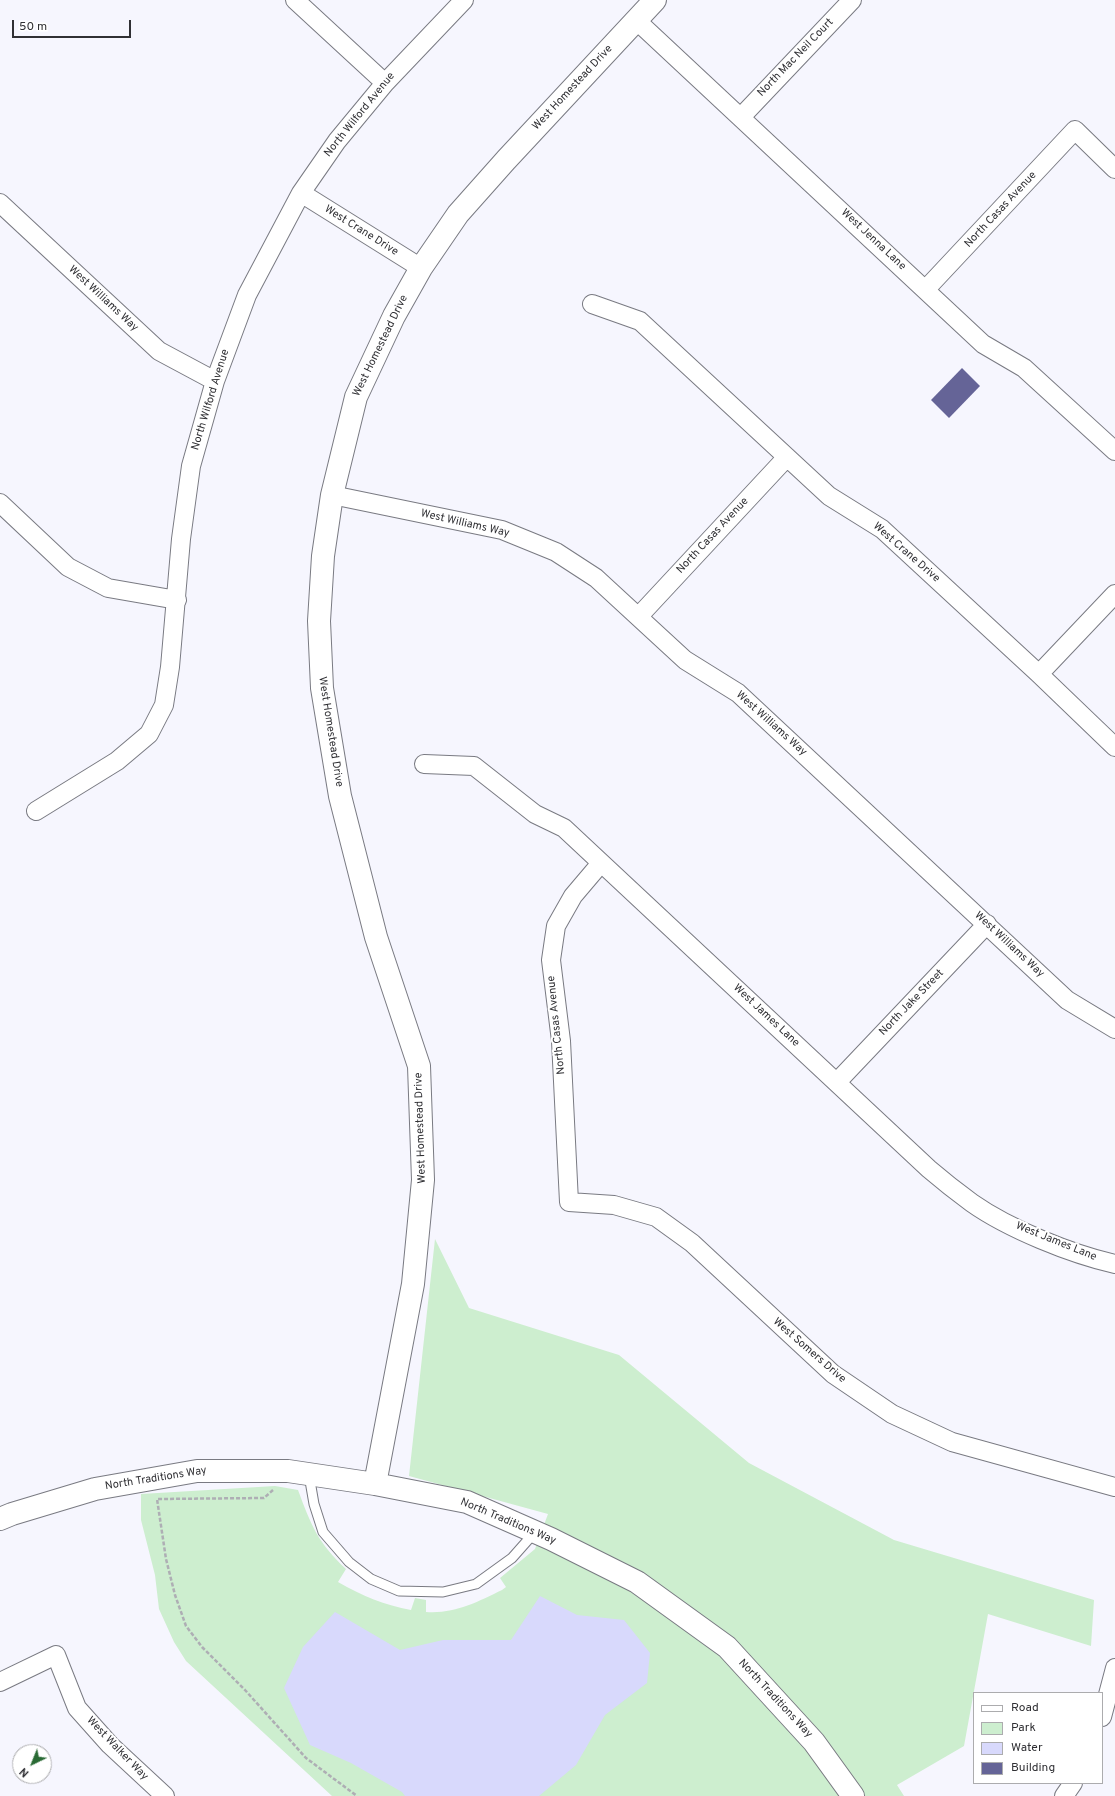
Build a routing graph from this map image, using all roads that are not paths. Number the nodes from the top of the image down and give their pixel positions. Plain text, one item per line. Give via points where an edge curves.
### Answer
1 (295, 0) edge
2 (464, 0) edge
3 (655, 0) edge
4 (852, 0) edge
5 (636, 20) junction
6 (385, 83) junction
7 (741, 117) junction
8 (1115, 169) edge
9 (301, 193) junction
10 (0, 203) edge
11 (421, 268) junction
12 (926, 289) junction
13 (592, 304) dead end
14 (215, 381) junction
15 (1115, 451) edge
16 (787, 457) junction
17 (332, 495) junction
18 (0, 503) edge
19 (1115, 594) edge
20 (176, 600) junction
21 (639, 616) junction
22 (1040, 674) junction
23 (1115, 747) edge
24 (424, 764) dead end
25 (36, 811) dead end
26 (601, 863) junction
27 (987, 924) junction
28 (1115, 1030) edge
29 (837, 1082) junction
30 (569, 1202) joint
31 (1115, 1264) edge
32 (309, 1475) junction
33 (375, 1484) junction
34 (1115, 1487) edge
35 (0, 1519) edge
36 (535, 1532) junction
37 (1115, 1668) edge
38 (0, 1682) edge
39 (1103, 1713) edge
40 (1072, 1784) edge
41 (164, 1796) edge
42 (853, 1796) edge
43 (1064, 1796) edge

1 - 6 street
2 - 6 street, North Wilford Avenue
3 - 5 street, West Homestead Drive
4 - 7 street, North Mac Neil Court
5 - 7 street, West Jenna Lane
5 - 11 street, West Homestead Drive via 458,214
6 - 9 street, North Wilford Avenue via 337,141
7 - 12 street, West Jenna Lane
8 - 12 street, North Casas Avenue via 1075,130
9 - 11 street, West Crane Drive
9 - 14 street, North Wilford Avenue via 247,295
10 - 14 street, West Williams Way via 159,352
11 - 17 street, West Homestead Drive via 394,316 356,397
12 - 15 street, West Jenna Lane via 983,344 1024,368
13 - 16 street, West Crane Drive via 640,321
14 - 20 street, North Wilford Avenue via 191,466
16 - 21 street, North Casas Avenue
16 - 22 street, West Crane Drive via 830,496 882,529
17 - 21 street, West Williams Way via 502,530 556,552 596,578
17 - 33 street, West Homestead Drive via 323,556 319,621 322,688 340,796 372,922 419,1066 423,1180 414,1277
18 - 20 street via 68,567 108,588
19 - 22 street
20 - 25 street, North Wilford Avenue via 164,705 149,734 117,761
21 - 27 street, West Williams Way via 685,660 738,693
22 - 23 street, West Crane Drive
24 - 26 street, West James Lane via 474,766 535,814 564,828
26 - 29 street, West James Lane
26 - 30 street, North Casas Avenue via 573,896 556,926 550,960 561,1041
27 - 28 street, West Williams Way via 1067,1000
27 - 29 street, North Jake Street
29 - 31 street, West James Lane via 929,1169 973,1204 1022,1231 1094,1259
30 - 34 street, West Somers Drive via 614,1205 656,1217 692,1243 833,1374 892,1414 952,1442
32 - 33 street, North Traditions Way
32 - 35 street, North Traditions Way via 288,1471 197,1471 94,1489
32 - 36 lane via 314,1504 324,1532 349,1562 371,1579 399,1591 443,1592 476,1584 512,1558
33 - 36 street, North Traditions Way via 467,1502
36 - 42 street, North Traditions Way via 637,1582 727,1647 814,1742
37 - 39 street
38 - 41 street, West Walker Way via 56,1655 77,1708 110,1746
40 - 43 street

